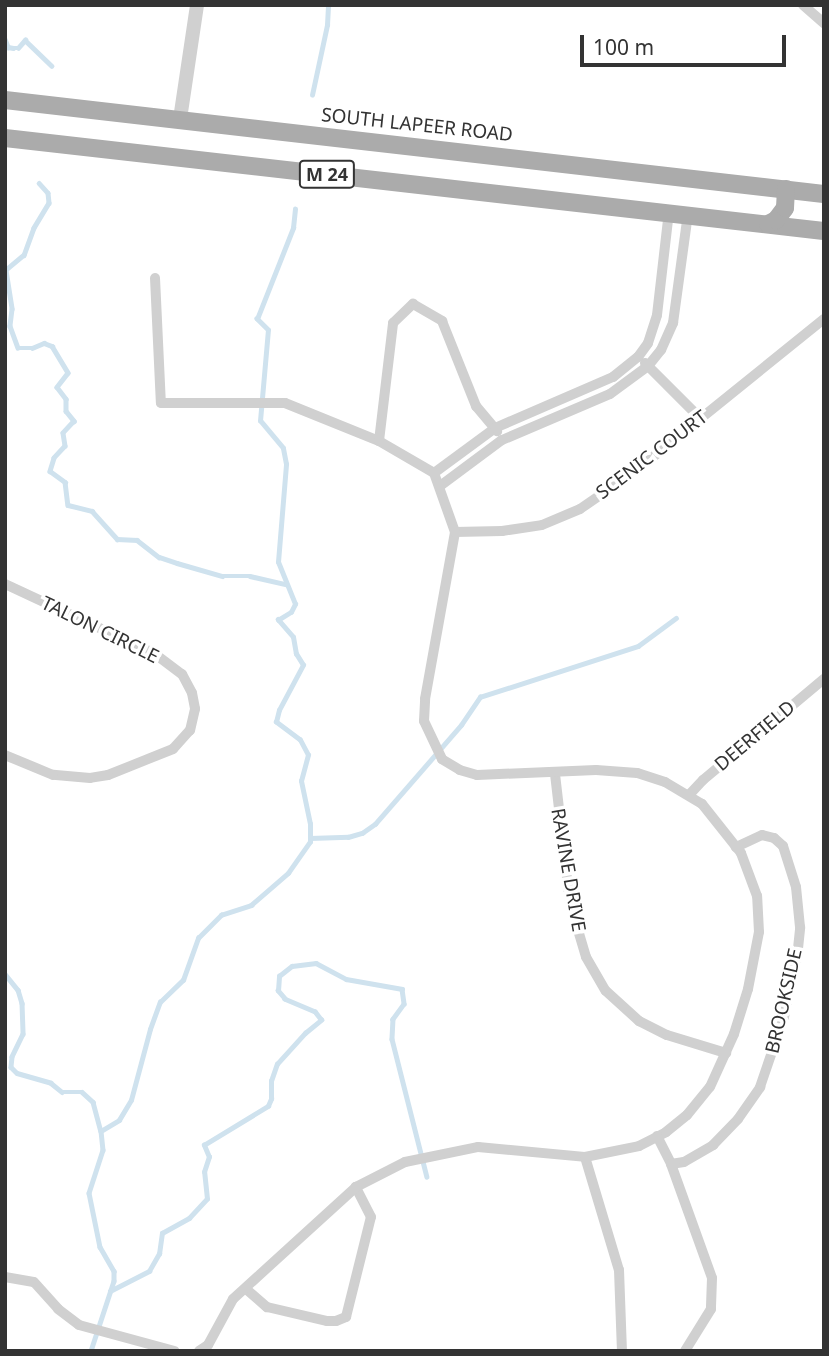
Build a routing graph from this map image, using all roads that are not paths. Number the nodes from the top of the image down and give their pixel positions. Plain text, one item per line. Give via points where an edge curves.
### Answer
1 (197, 5) edge
2 (803, 5) edge
3 (824, 23) edge
4 (5, 100) edge
5 (180, 119) junction
6 (5, 138) edge
7 (786, 189) junction
8 (824, 194) edge
9 (669, 212) junction
10 (688, 214) junction
11 (768, 223) junction
12 (824, 231) edge
13 (155, 278) dead end
14 (824, 319) edge
15 (638, 356) junction
16 (648, 366) junction
17 (701, 419) junction
18 (495, 428) junction
19 (502, 440) junction
20 (379, 441) junction
21 (434, 473) junction
22 (440, 486) junction
23 (455, 532) junction
24 (5, 584) edge
25 (824, 679) edge
26 (5, 755) edge
27 (555, 774) junction
28 (689, 795) junction
29 (736, 847) junction
30 (726, 1054) junction
31 (657, 1136) junction
32 (585, 1157) junction
33 (671, 1164) junction
34 (356, 1186) junction
35 (5, 1277) edge
36 (246, 1289) junction
37 (174, 1351) edge
38 (199, 1351) edge
39 (622, 1351) edge
40 (685, 1351) edge

1 - 5 street
2 - 3 street
4 - 5 main road, SOUTH LAPEER ROAD / M 24
5 - 7 main road, SOUTH LAPEER ROAD / M 24
6 - 9 main road, M 24
7 - 8 main road, SOUTH LAPEER ROAD / M 24
7 - 11 main road via 785,208
9 - 10 main road, M 24
9 - 15 street via 657,315 648,343
10 - 11 main road, M 24
10 - 16 street via 673,323
11 - 12 main road, M 24
13 - 20 street via 161,403 285,402
14 - 17 street, SCENIC COURT
15 - 16 street
15 - 18 street via 612,377
16 - 17 street
16 - 19 street via 610,394
17 - 23 street, SCENIC COURT via 580,509 542,525
18 - 19 street
18 - 20 street via 476,406 442,321 413,304 393,323
18 - 21 street
19 - 22 street
20 - 21 street
21 - 22 street
22 - 23 street
23 - 27 street via 425,699 424,721 430,740 442,759 468,773
24 - 26 street, TALON CIRCLE via 155,654 182,674 195,709 190,730 173,750 108,775 53,775
25 - 28 street, DEERFIELD
27 - 28 street via 637,773
27 - 30 street, RAVINE DRIVE via 570,903 581,944 606,991 639,1021
28 - 29 street via 702,804
29 - 30 street via 750,870 759,932 748,989
29 - 33 street, BROOKSIDE via 762,835 783,846 796,887 797,958 784,1017 760,1087 713,1145 684,1162
30 - 31 street via 687,1115
31 - 32 street via 639,1146
31 - 33 street
32 - 34 street via 478,1147 405,1162
32 - 39 street via 619,1270
33 - 40 street via 712,1278 711,1309
34 - 36 street
34 - 36 street via 371,1217 346,1317 327,1321 267,1307
35 - 37 street via 34,1282 79,1325
36 - 38 street via 226,1309 208,1345

